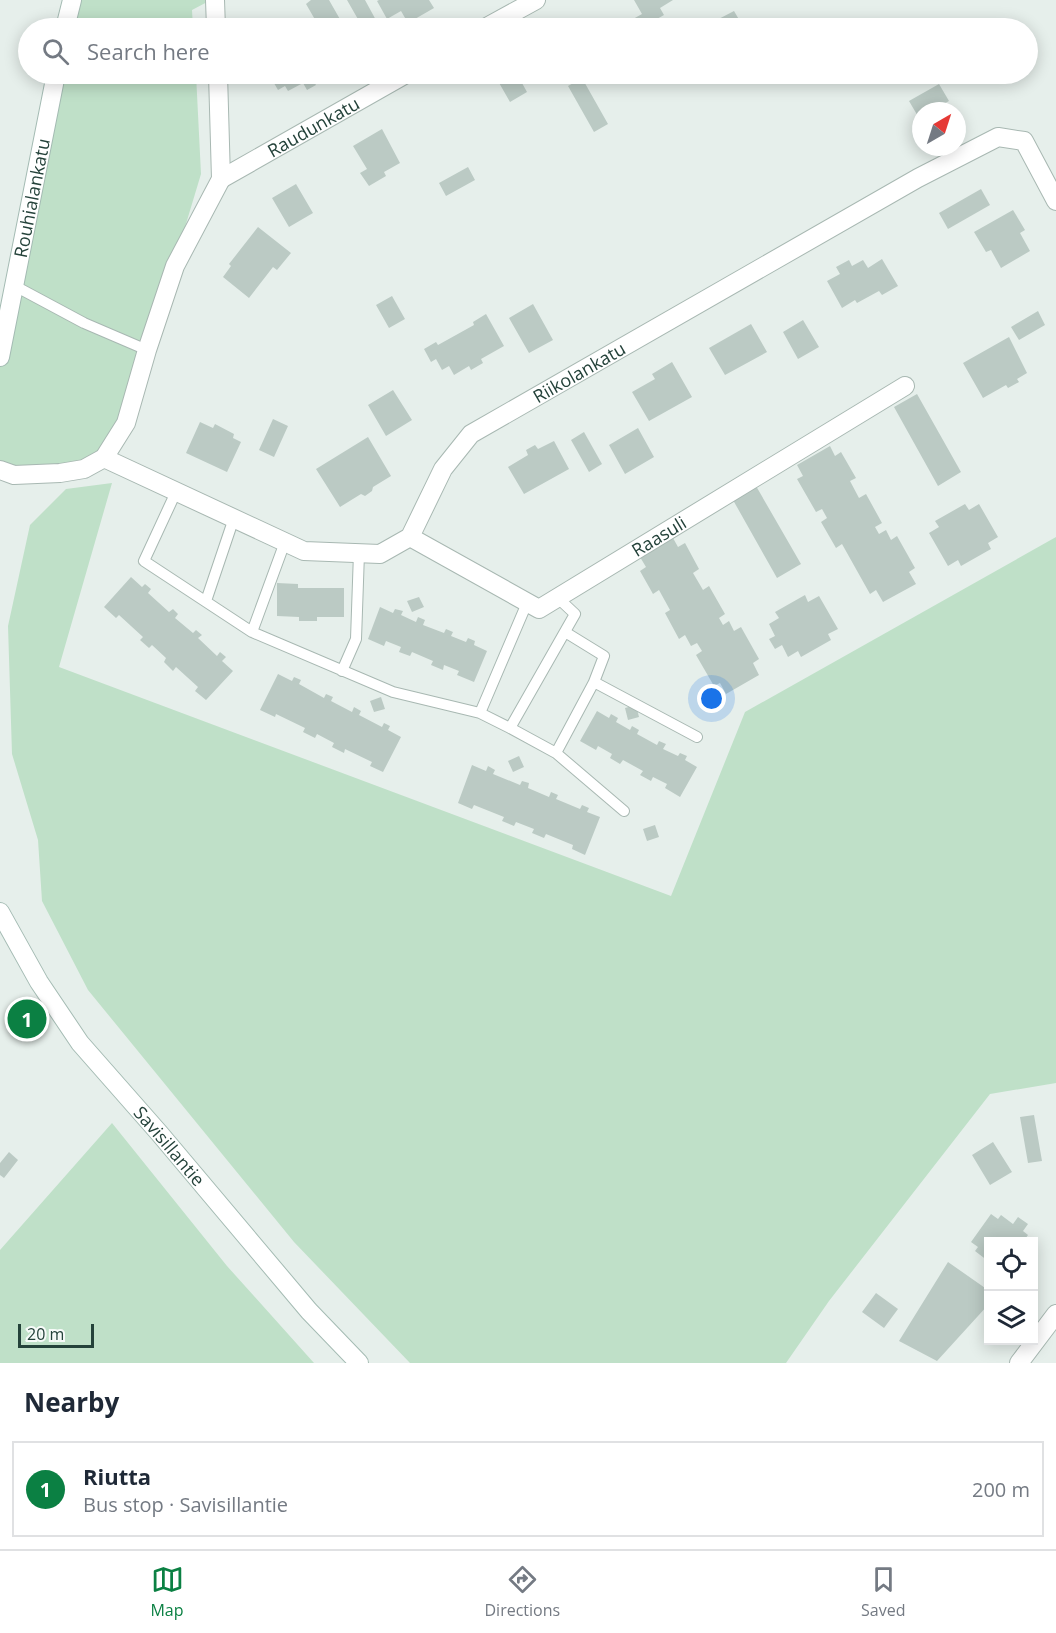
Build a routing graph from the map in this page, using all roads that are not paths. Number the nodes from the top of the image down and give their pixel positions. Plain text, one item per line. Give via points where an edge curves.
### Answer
1 (72, 0) edge
2 (215, 0) edge
3 (536, 0) edge
4 (68, 18) edge
5 (216, 18) edge
6 (503, 18) edge
7 (54, 84) edge
8 (218, 84) edge
9 (388, 84) edge
10 (221, 179) junction
11 (1056, 201) edge
12 (14, 285) junction
13 (147, 350) junction
14 (0, 357) edge
15 (905, 386) dead end
16 (104, 458) junction
17 (0, 470) edge
18 (176, 492) junction
19 (234, 518) junction
20 (411, 537) junction
21 (285, 542) junction
22 (359, 553) junction
23 (558, 598) junction
24 (206, 602) junction
25 (527, 603) junction
26 (252, 632) junction
27 (565, 632) junction
28 (342, 671) junction
29 (594, 682) junction
30 (480, 713) junction
31 (510, 728) junction
32 (697, 737) dead end
33 (556, 753) junction
34 (624, 811) dead end
35 (0, 912) edge
36 (1056, 1314) edge
37 (359, 1363) edge
38 (1019, 1363) edge

1 - 4 street
2 - 5 street
3 - 6 street
7 - 12 street, Rouhialankatu
8 - 10 street
9 - 10 street, Raudunkatu
10 - 13 street via 175,266
11 - 20 street, Riikolankatu via 1024,141 998,137 928,173 471,434 443,469
12 - 13 lane via 84,323
12 - 14 street, Rouhialankatu
13 - 16 street via 126,423
15 - 23 street, Raasuli
16 - 17 street via 84,469 60,473 14,475
16 - 18 street
18 - 19 street
18 - 24 lane via 144,561
19 - 21 street
19 - 24 lane
20 - 22 street via 380,554
20 - 25 street
21 - 22 street via 303,551
21 - 26 lane
22 - 28 lane via 356,639
23 - 25 street, Raasuli via 539,609
23 - 27 lane via 575,614
24 - 26 lane
25 - 30 lane
26 - 28 lane
27 - 29 lane via 604,656
27 - 31 lane
28 - 30 lane via 393,692
29 - 32 lane
29 - 33 lane
30 - 31 lane
31 - 33 lane
33 - 34 lane
35 - 37 street, Savisillantie via 39,982 80,1043 309,1311
36 - 38 street

